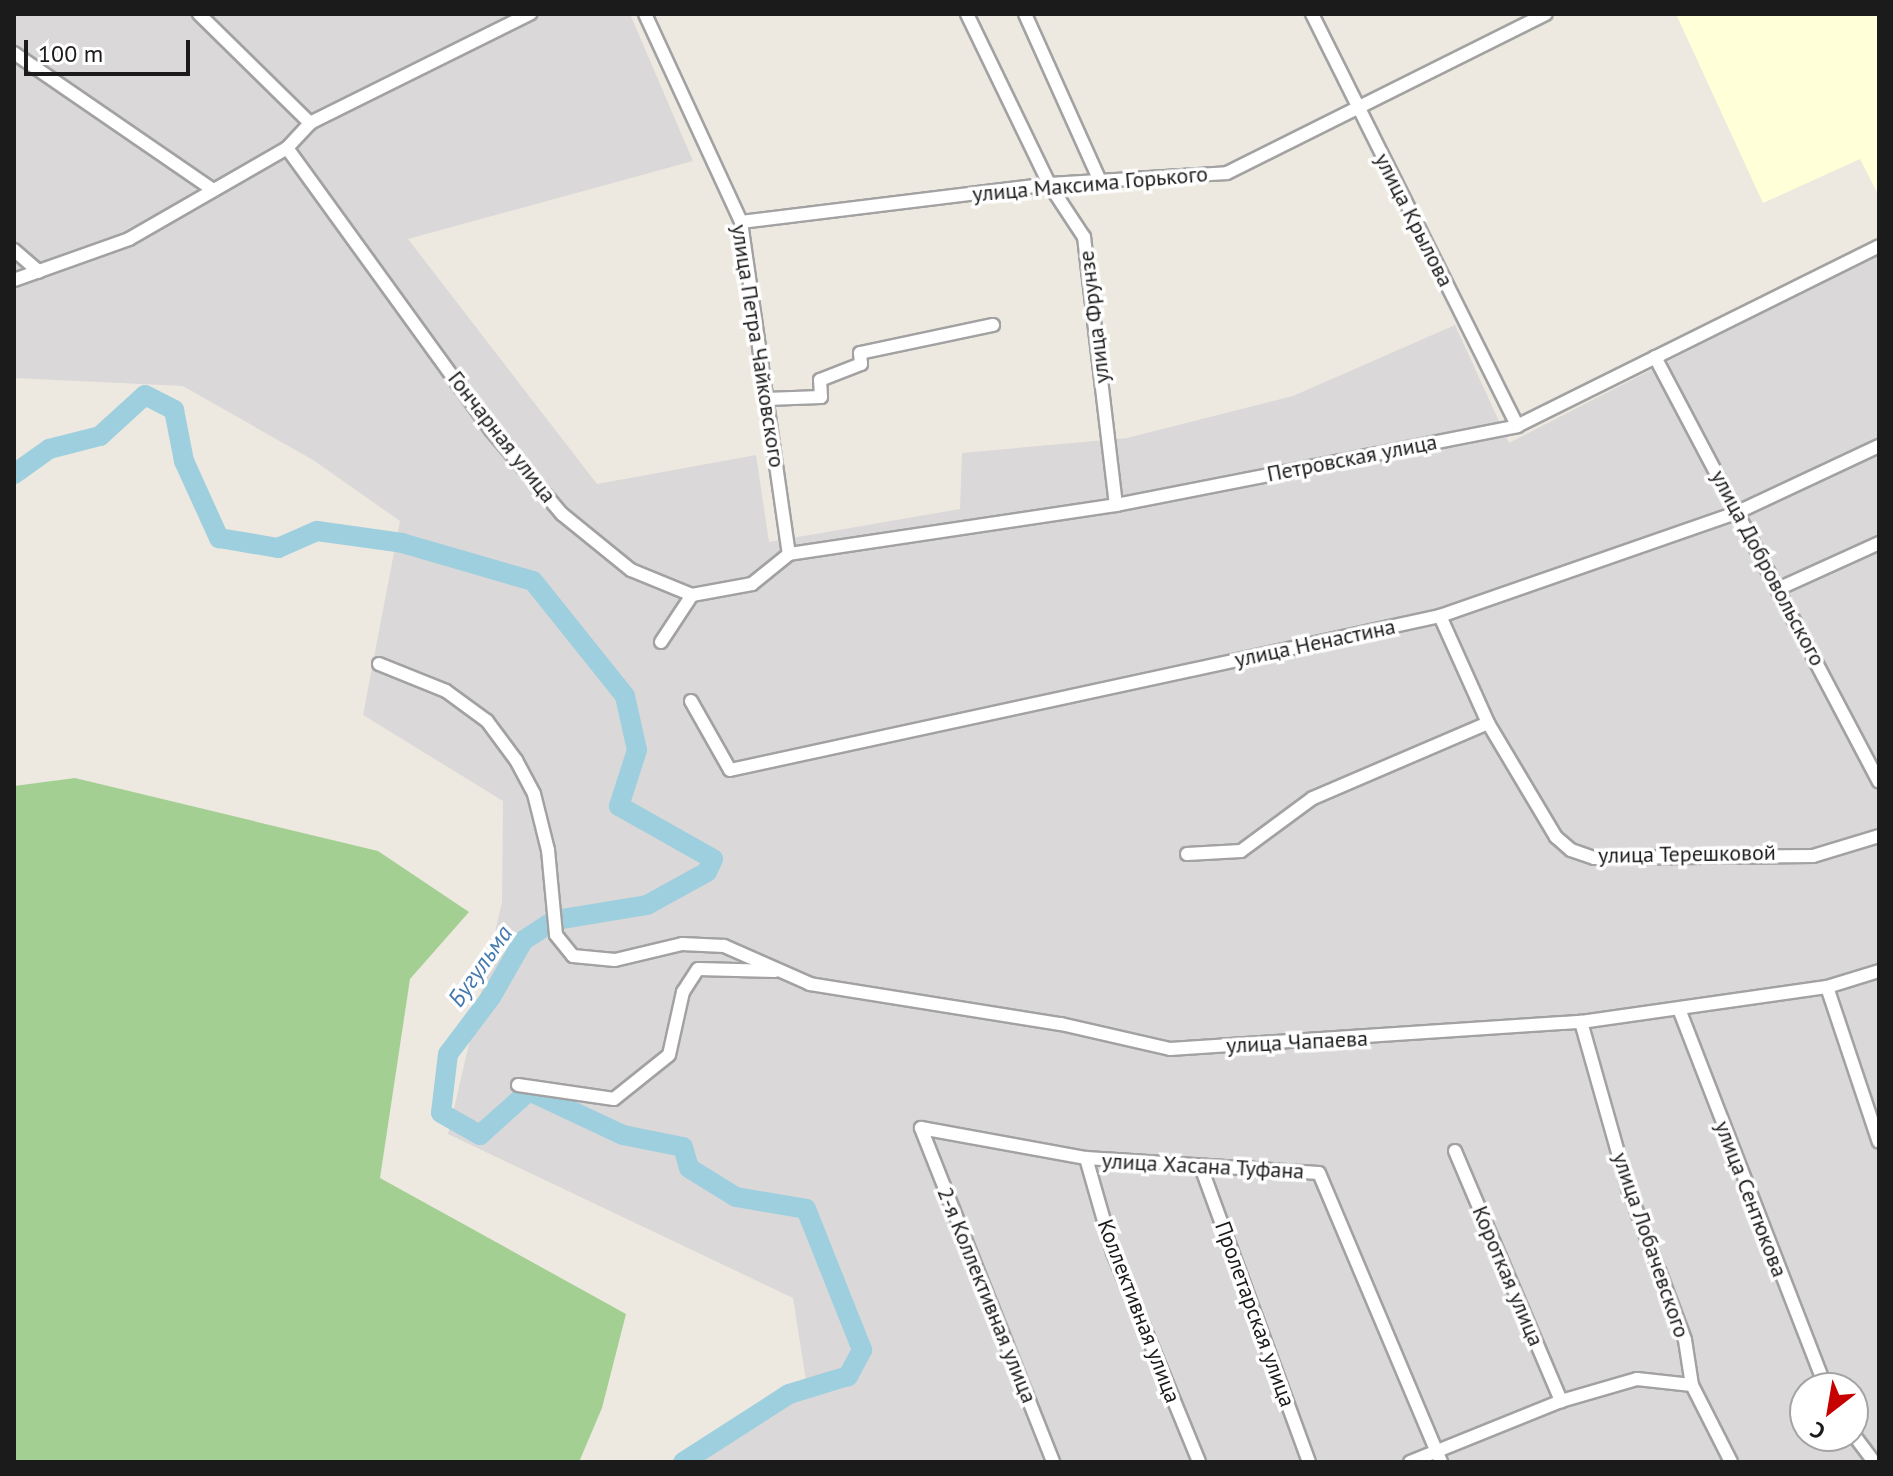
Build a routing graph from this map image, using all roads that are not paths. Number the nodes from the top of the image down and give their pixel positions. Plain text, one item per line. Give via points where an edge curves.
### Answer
1 (199, 14) edge
2 (530, 14) edge
3 (645, 14) edge
4 (967, 14) edge
5 (1025, 14) edge
6 (1312, 14) edge
7 (1546, 14) edge
8 (14, 53) edge
9 (1356, 105) junction
10 (310, 123) junction
11 (287, 148) junction
12 (1100, 181) junction
13 (1049, 184) junction
14 (212, 189) junction
15 (741, 222) junction
16 (1879, 246) edge
17 (14, 250) edge
18 (39, 272) junction
19 (14, 280) edge
20 (993, 325) dead end
21 (1655, 357) junction
22 (766, 399) junction
23 (1517, 426) junction
24 (1879, 446) edge
25 (1116, 505) junction
26 (1738, 512) junction
27 (1879, 543) edge
28 (789, 554) junction
29 (1780, 588) junction
30 (692, 595) junction
31 (1440, 616) junction
32 (661, 642) dead end
33 (379, 664) dead end
34 (691, 701) dead end
35 (1488, 723) junction
36 (1879, 781) edge
37 (1879, 836) edge
38 (1187, 854) dead end
39 (1879, 971) edge
40 (782, 972) junction
41 (1827, 987) junction
42 (1679, 1009) junction
43 (1581, 1022) junction
44 (518, 1085) dead end
45 (921, 1128) joint
46 (1879, 1142) edge
47 (1455, 1151) dead end
48 (1086, 1158) junction
49 (1201, 1167) junction
50 (1820, 1372) edge
51 (1692, 1385) junction
52 (1561, 1401) junction
53 (1438, 1456) edge
54 (1053, 1462) edge
55 (1199, 1462) edge
56 (1309, 1462) edge
57 (1410, 1462) edge
58 (1731, 1462) edge

1 - 10 street
2 - 10 street
3 - 15 street, улица Петра Чайковского
4 - 13 street, улица Фрунзе
5 - 12 street
6 - 9 street, улица Крылова
7 - 9 street, улица Максима Горького
8 - 14 street
9 - 12 street, улица Максима Горького via 1227,173
9 - 23 street, улица Крылова
10 - 11 street
11 - 14 street
11 - 30 street, Гончарная улица via 491,430 562,514 631,570
12 - 13 street, улица Максима Горького
13 - 15 street, улица Максима Горького
13 - 25 street, улица Фрунзе via 1084,237
14 - 18 street via 129,239
15 - 22 street, улица Петра Чайковского
16 - 21 street, Петровская улица
17 - 18 street
18 - 19 street
20 - 22 street via 860,353 861,364 820,380 821,397
21 - 23 street, Петровская улица
21 - 26 street, улица Добровольского
22 - 28 street, улица Петра Чайковского
23 - 25 street, Петровская улица
24 - 26 street, улица Ненастина
25 - 28 street, Петровская улица
26 - 29 street, улица Добровольского
26 - 31 street, улица Ненастина
27 - 29 street
28 - 30 street via 752,584
29 - 36 street, улица Добровольского
30 - 32 street
31 - 34 street, улица Ненастина via 730,770
31 - 35 street, улица Терешковой
33 - 40 street, улица Чапаева via 446,691 487,721 516,760 534,794 548,850 556,935 573,956 615,960 682,944 724,946
35 - 37 street, улица Терешковой via 1556,837 1579,854 1813,856
35 - 38 street via 1313,798 1241,851
39 - 41 street, улица Чапаева
40 - 43 street, улица Чапаева via 810,984 1047,1022 1170,1049
40 - 44 street via 698,969 683,992 669,1055 614,1099
41 - 42 street, улица Чапаева
41 - 46 street
42 - 43 street, улица Чапаева
42 - 50 street, улица Сентюкова
43 - 51 street, улица Лобачевского via 1628,1188 1685,1340
45 - 48 street, улица Хасана Туфана
45 - 54 street, 2-я Коллективная улица
47 - 52 street, Короткая улица
48 - 49 street, улица Хасана Туфана
48 - 55 street, Коллективная улица via 1113,1252
49 - 53 street, улица Хасана Туфана via 1319,1173
49 - 56 street, Пролетарская улица
51 - 52 street via 1637,1379
51 - 58 street, улица Лобачевского
52 - 53 street
53 - 57 street

